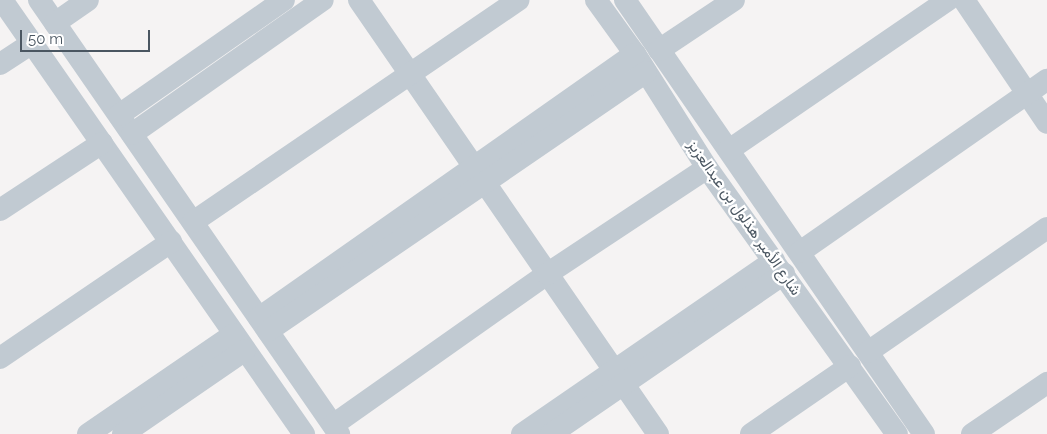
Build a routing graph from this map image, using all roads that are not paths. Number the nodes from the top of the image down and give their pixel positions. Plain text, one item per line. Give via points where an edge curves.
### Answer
1 (2, 0) edge
2 (39, 0) edge
3 (88, 0) edge
4 (284, 0) edge
5 (322, 0) edge
6 (359, 0) edge
7 (519, 0) edge
8 (596, 0) edge
9 (625, 0) edge
10 (734, 0) edge
11 (948, 0) edge
12 (964, 0) edge
13 (55, 23) junction
14 (32, 43) junction
15 (659, 50) junction
16 (641, 63) junction
17 (0, 64) edge
18 (410, 74) junction
19 (1041, 92) edge
20 (119, 115) junction
21 (1047, 123) edge
22 (132, 134) junction
23 (102, 143) junction
24 (729, 150) junction
25 (707, 168) junction
26 (479, 175) junction
27 (0, 210) edge
28 (193, 222) junction
29 (1047, 228) edge
30 (170, 242) junction
31 (800, 252) junction
32 (779, 267) junction
33 (548, 274) junction
34 (264, 324) junction
35 (240, 342) junction
36 (868, 352) junction
37 (0, 358) edge
38 (850, 366) junction
39 (619, 377) junction
40 (1047, 383) edge
41 (336, 430) edge
42 (88, 434) edge
43 (123, 434) edge
44 (304, 434) edge
45 (522, 434) edge
46 (551, 434) edge
47 (658, 434) edge
48 (751, 434) edge
49 (897, 434) edge
50 (924, 434) edge
51 (972, 434) edge

1 - 14 street
2 - 13 street
3 - 13 street
4 - 20 street
5 - 22 street
6 - 18 street
7 - 18 street
8 - 16 street, شارع الأمير هذلول بن عبدالعزيز
9 - 15 street, شارع الأمير هذلول بن عبدالعزيز
10 - 15 street
11 - 24 street
12 - 19 street
13 - 20 street
14 - 17 street
14 - 23 street
15 - 24 street, شارع الأمير هذلول بن عبدالعزيز
16 - 25 street, شارع الأمير هذلول بن عبدالعزيز
16 - 26 street
18 - 26 street
18 - 28 street
19 - 21 street
19 - 31 street
20 - 22 street
22 - 28 street
23 - 27 street
23 - 30 street
24 - 31 street, شارع الأمير هذلول بن عبدالعزيز
25 - 32 street, شارع الأمير هذلول بن عبدالعزيز
25 - 33 street
26 - 33 street
26 - 34 street
28 - 34 street
29 - 36 street
30 - 35 street
30 - 37 street
31 - 36 street, شارع الأمير هذلول بن عبدالعزيز
32 - 38 street, شارع الأمير هذلول بن عبدالعزيز
32 - 39 street
33 - 39 street
33 - 41 street
34 - 41 street
35 - 42 street
35 - 43 street
35 - 44 street
36 - 50 street, شارع الأمير هذلول بن عبدالعزيز
38 - 48 street
38 - 49 street, شارع الأمير هذلول بن عبدالعزيز
39 - 45 street
39 - 46 street
39 - 47 street
40 - 51 street

